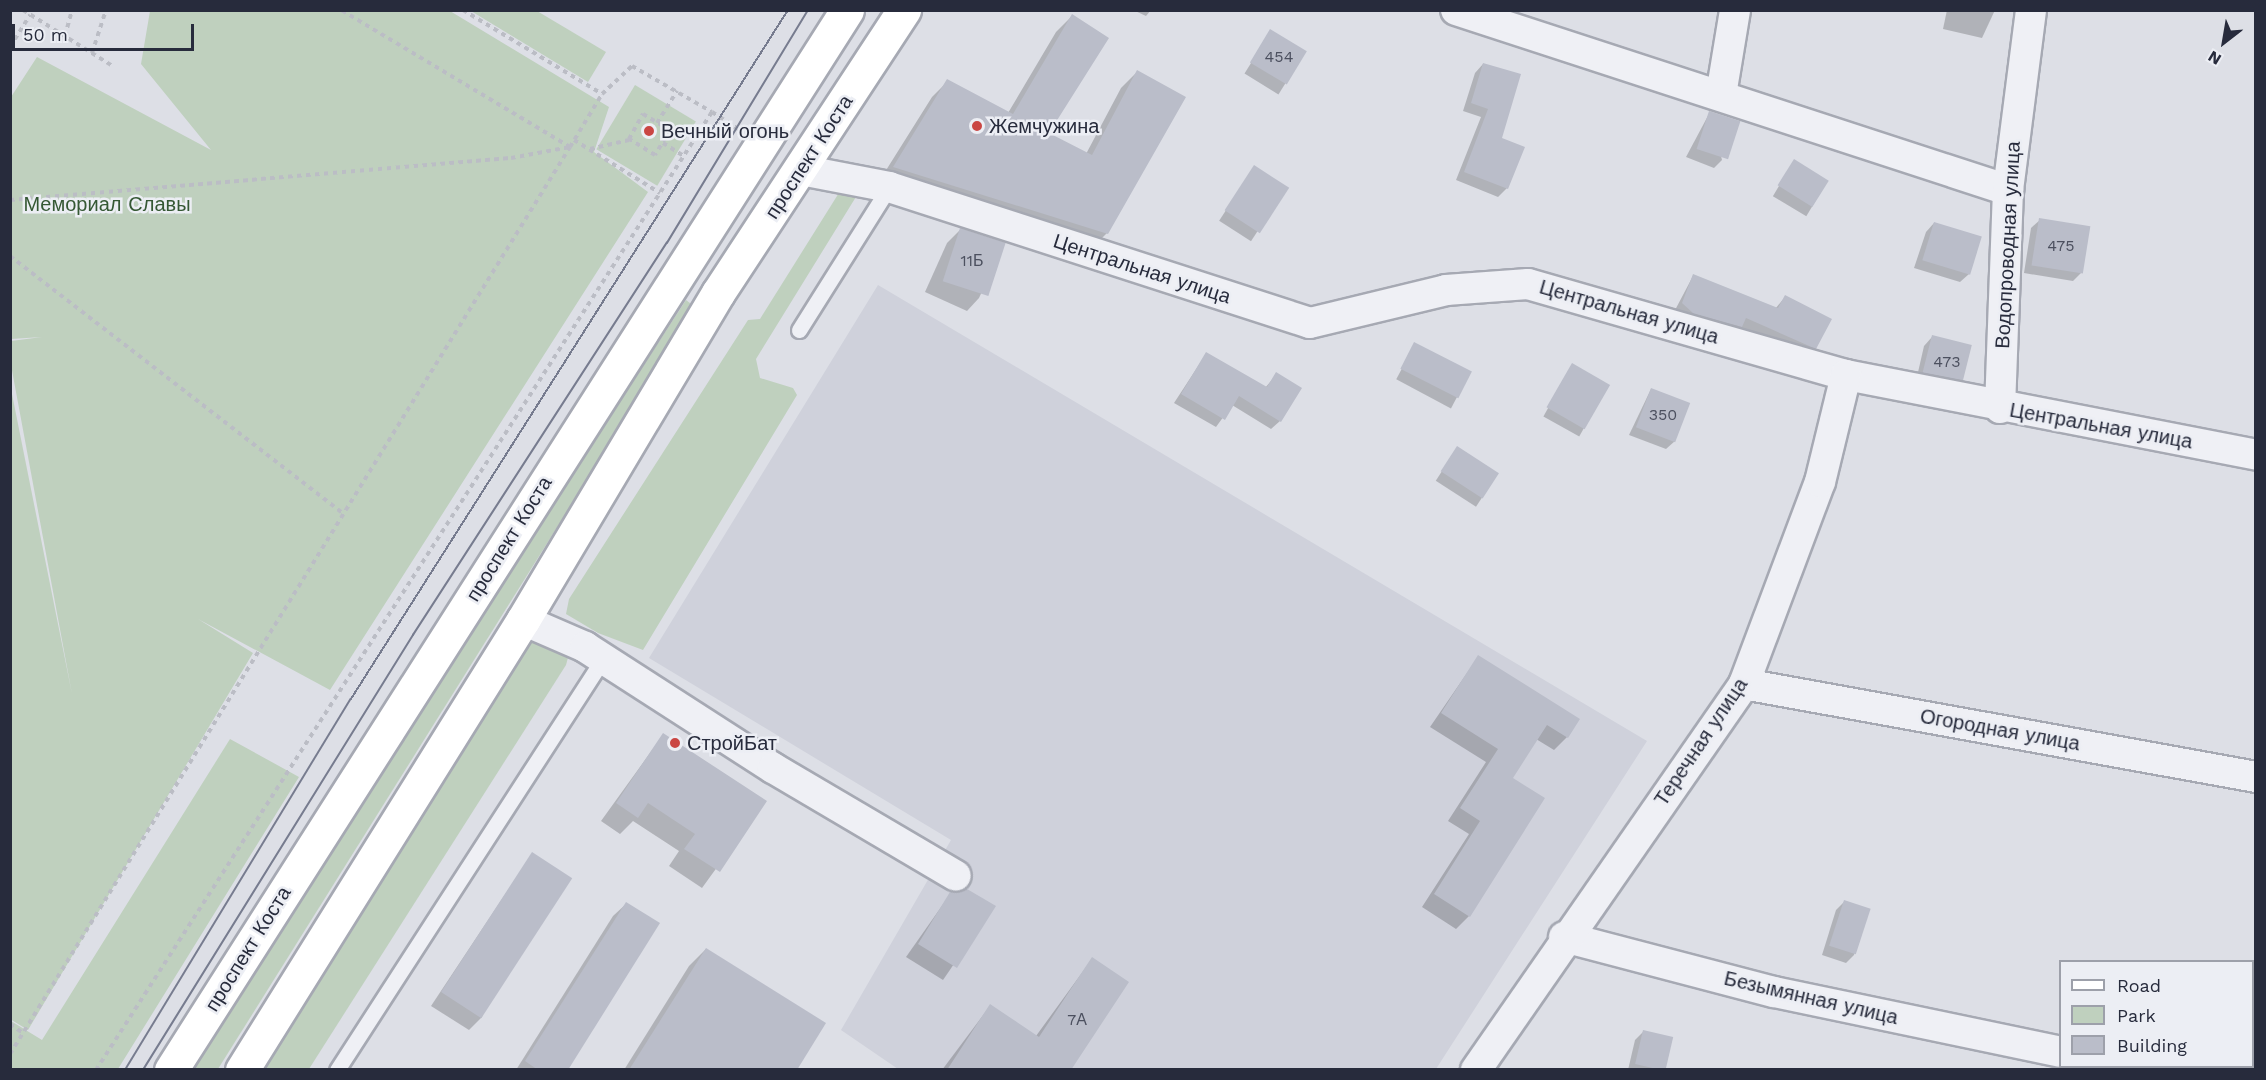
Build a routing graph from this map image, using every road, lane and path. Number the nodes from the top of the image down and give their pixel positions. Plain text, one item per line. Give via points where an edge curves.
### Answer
1 (22, 10) edge
2 (72, 10) edge
3 (106, 10) edge
4 (341, 10) edge
5 (463, 10) edge
6 (848, 10) edge
7 (904, 10) edge
8 (1456, 10) edge
9 (1735, 10) edge
10 (2031, 10) edge
11 (30, 15) junction
12 (65, 36) junction
13 (10, 47) edge
14 (92, 53) junction
15 (111, 64) dead end
16 (677, 90) junction
17 (602, 94) junction
18 (1721, 95) junction
19 (712, 112) junction
20 (657, 123) junction
21 (574, 140) junction
22 (630, 140) junction
23 (663, 143) junction
24 (760, 143) junction
25 (570, 147) junction
26 (590, 149) junction
27 (684, 156) junction
28 (801, 170) junction
29 (889, 186) junction
30 (2008, 189) junction
31 (660, 193) junction
32 (727, 193) junction
33 (10, 200) edge
34 (768, 219) junction
35 (10, 256) edge
36 (799, 330) dead end
37 (1846, 375) junction
38 (2000, 408) junction
39 (2256, 455) edge
40 (342, 513) junction
41 (523, 620) junction
42 (603, 659) junction
43 (1744, 684) junction
44 (2256, 777) edge
45 (956, 876) dead end
46 (1564, 937) junction
47 (10, 1024) edge
48 (23, 1033) junction
49 (2059, 1052) edge
50 (10, 1054) edge
51 (96, 1070) edge
52 (171, 1070) edge
53 (242, 1070) edge
54 (337, 1070) edge
55 (1476, 1070) edge

1 - 11 path
2 - 12 path
3 - 14 path
4 - 25 path
5 - 17 path
6 - 24 main road, проспект Коста
7 - 28 main road, проспект Коста
8 - 18 street
9 - 18 street
10 - 30 street, Водопроводная улица
11 - 12 path
11 - 13 path
12 - 14 path
14 - 15 path
16 - 17 path via 632,66
16 - 19 path
16 - 20 path
17 - 21 path
18 - 30 street
19 - 24 path
19 - 27 path
20 - 22 path via 644,114
20 - 23 path via 670,130
21 - 25 path
21 - 26 path
22 - 23 path via 655,155
22 - 26 path
23 - 27 path
24 - 32 main road, проспект Коста
25 - 33 path via 511,158
25 - 40 path
26 - 31 path
27 - 31 path
28 - 29 street, Центральная улица
28 - 34 main road, проспект Коста
29 - 36 lane
29 - 37 street, Центральная улица via 1310,323 1446,290 1528,284
30 - 38 street, Водопроводная улица
31 - 51 path
32 - 34 main road
32 - 52 main road, проспект Коста
34 - 41 main road, проспект Коста via 718,293
35 - 40 path
37 - 38 street, Центральная улица
37 - 43 street, Теречная улица via 1820,482
38 - 39 street, Центральная улица
40 - 48 path
41 - 42 street
41 - 53 main road, проспект Коста
42 - 45 street via 773,768
42 - 54 lane
43 - 44 street, Огородная улица
43 - 46 street, Теречная улица
46 - 49 street, Безымянная улица via 1774,992
46 - 55 street, Теречная улица
47 - 48 path
48 - 50 path

